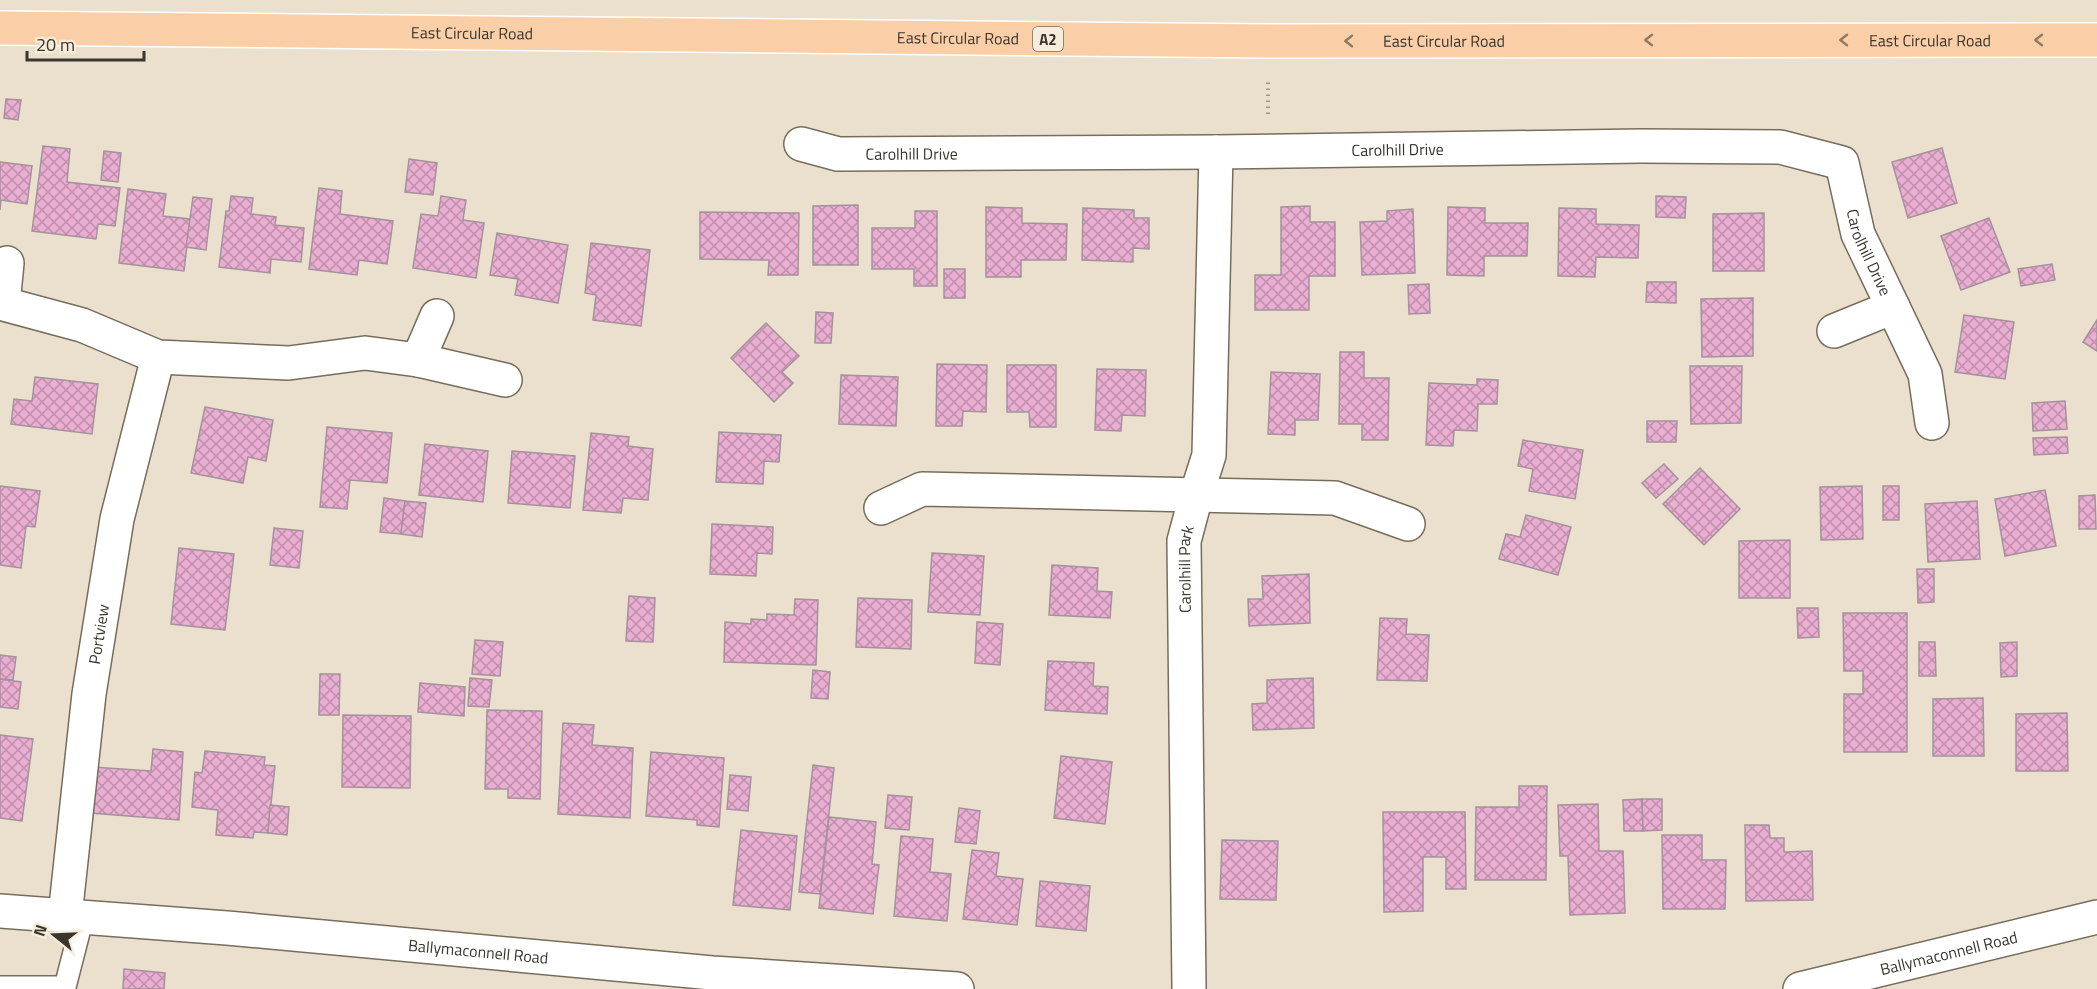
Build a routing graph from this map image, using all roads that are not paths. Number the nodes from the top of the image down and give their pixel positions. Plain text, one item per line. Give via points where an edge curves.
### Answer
1 (0, 28) edge
2 (2097, 40) edge
3 (801, 144) dead end
4 (1216, 152) junction
5 (7, 263) dead end
6 (2, 303) edge
7 (1893, 307) junction
8 (437, 316) dead end
9 (1834, 331) dead end
10 (158, 357) junction
11 (418, 360) junction
12 (505, 380) dead end
13 (1932, 423) dead end
14 (1196, 496) junction
15 (881, 508) dead end
16 (1408, 524) dead end
17 (0, 911) edge
18 (74, 916) junction
19 (2097, 917) edge
20 (713, 981) edge
21 (0, 987) edge
22 (957, 989) edge
23 (1190, 989) edge
24 (1800, 989) edge

2 -> 1 highway, East Circular Road / A2 via 1269,41
3 - 4 street, Carolhill Drive via 838,154
4 - 7 street, Carolhill Drive via 1779,147 1842,163 1858,234
4 - 14 street, Carolhill Park via 1209,455
5 - 6 street
6 - 10 street via 82,325
7 - 9 street, Carolhill Drive
7 - 13 street, Carolhill Drive via 1925,374
8 - 11 street
10 - 11 street via 289,363 365,353
10 - 18 street, Portview via 117,519 89,694
11 - 12 street
14 - 15 street via 922,489
14 - 16 street via 1335,498
14 - 23 street, Carolhill Park via 1184,541
17 - 18 street, Ballymaconnell Road
18 - 20 street, Ballymaconnell Road
18 - 21 lane via 65,987
19 - 24 street, Ballymaconnell Road
20 - 22 street, Ballymaconnell Road

